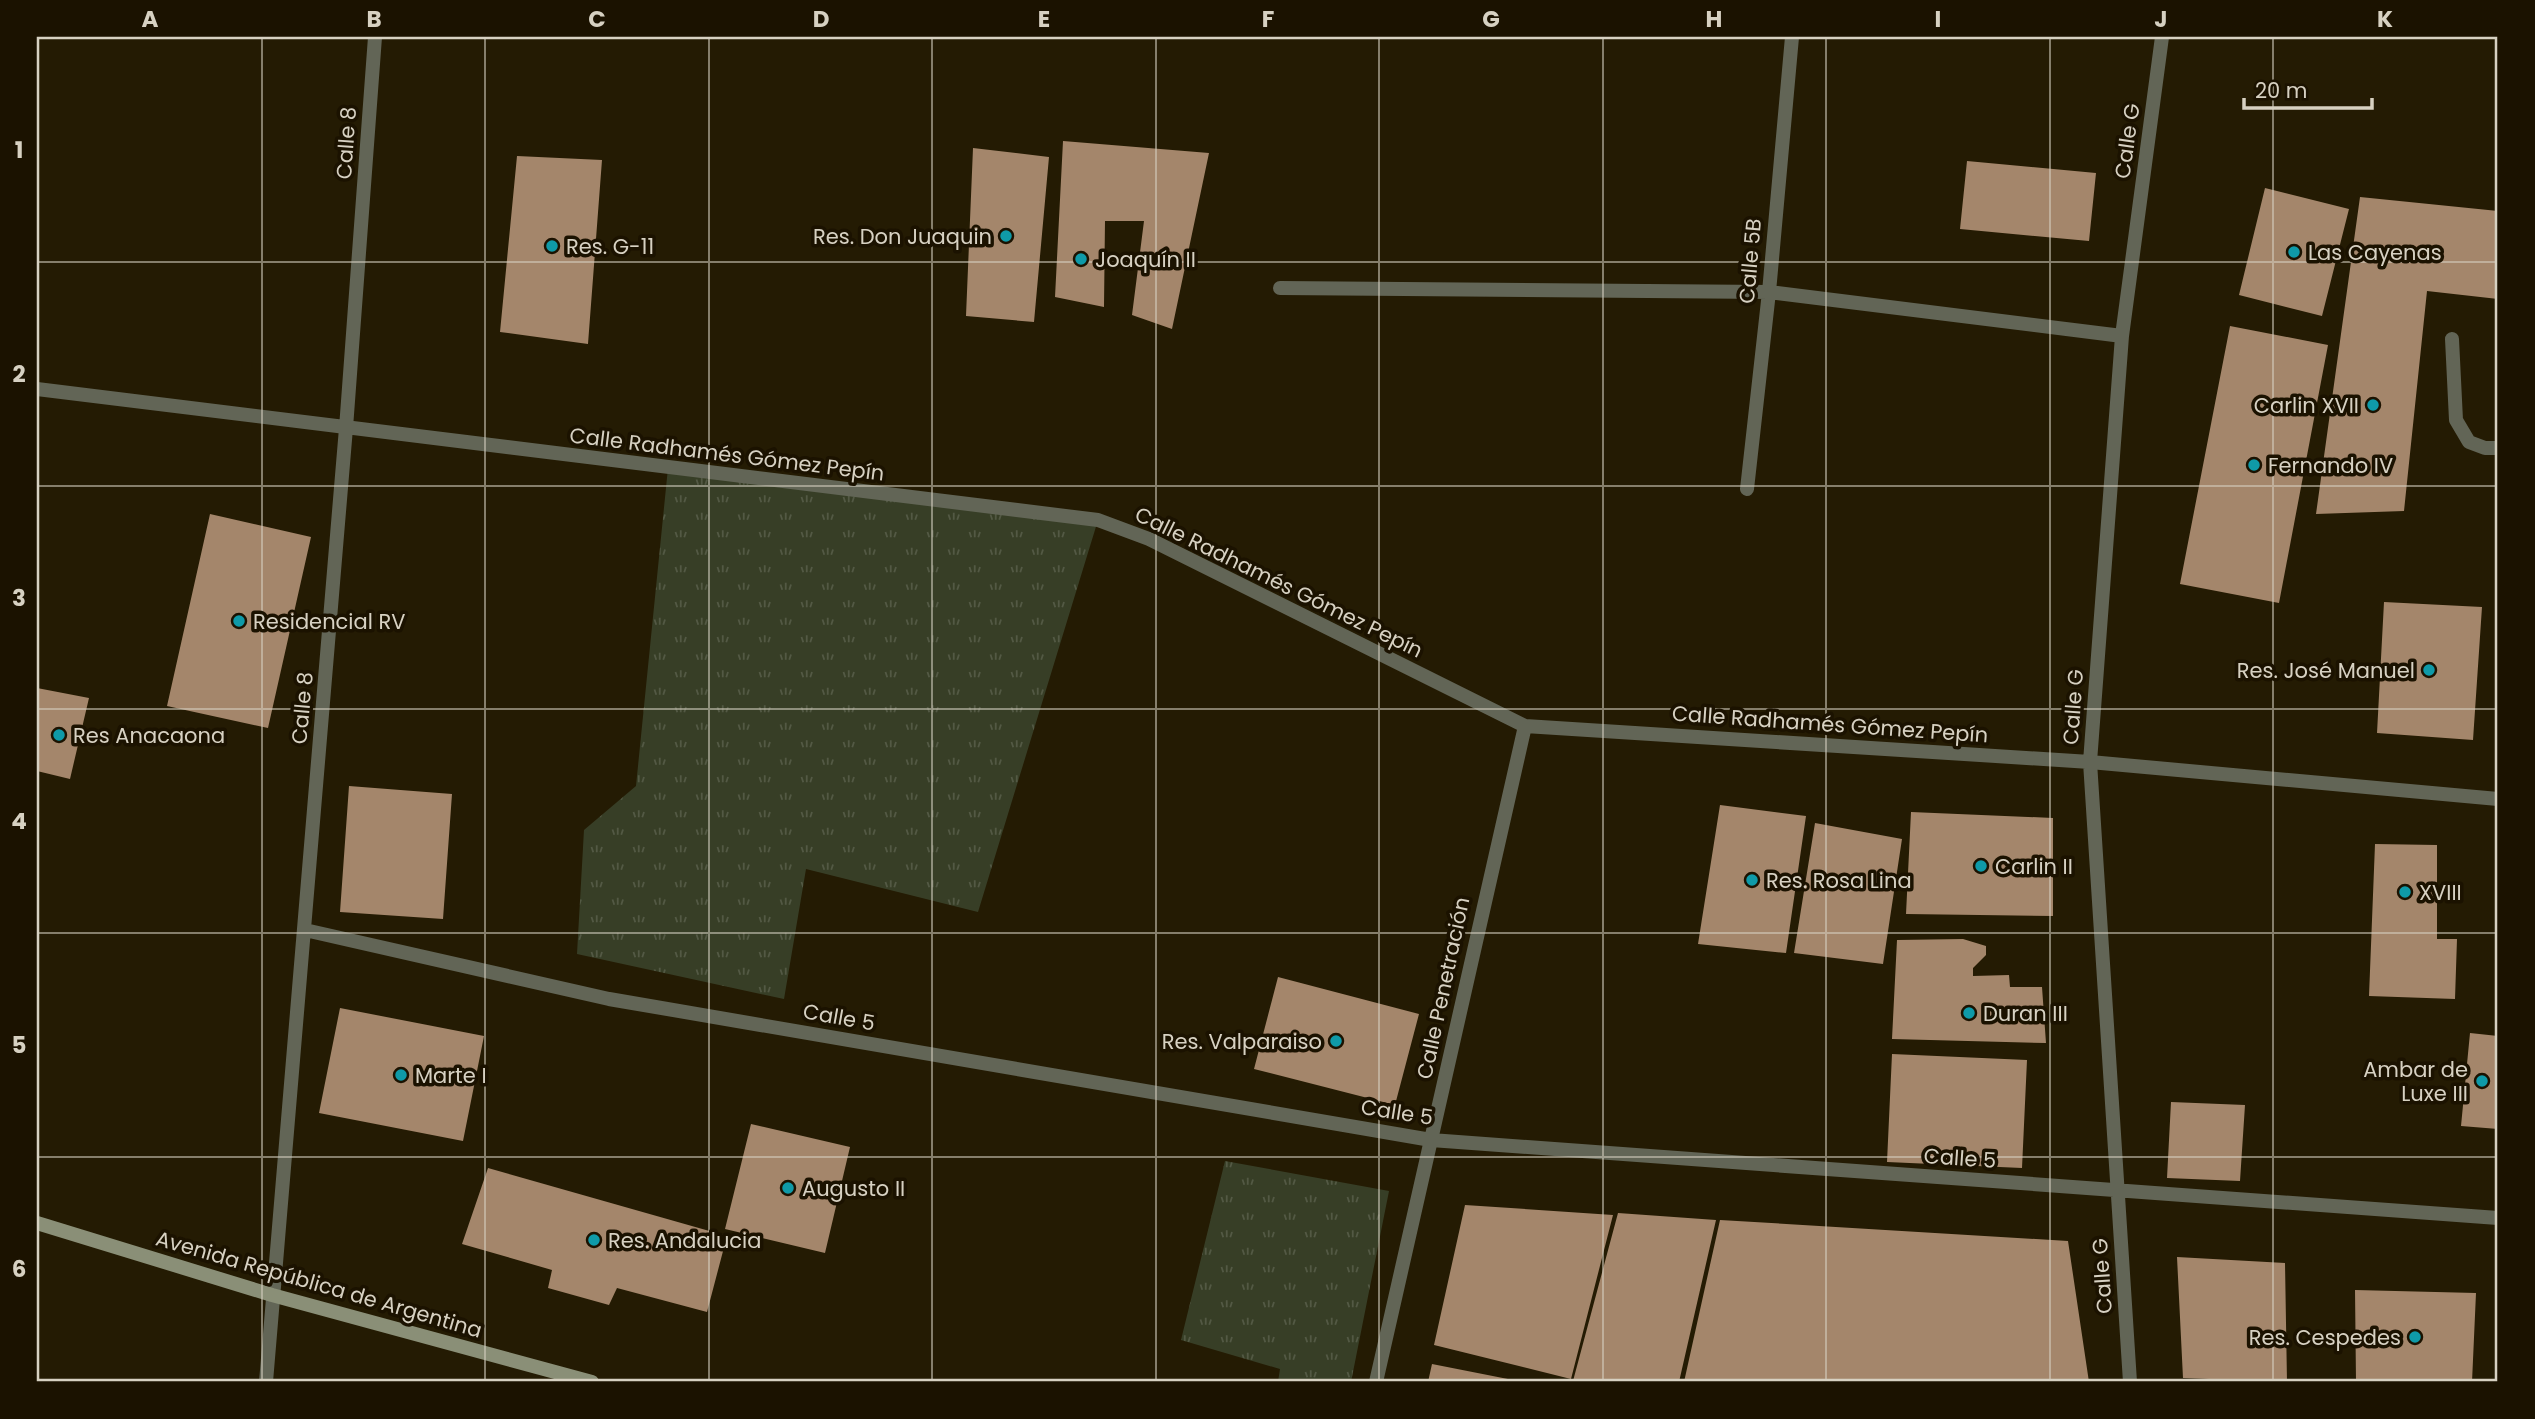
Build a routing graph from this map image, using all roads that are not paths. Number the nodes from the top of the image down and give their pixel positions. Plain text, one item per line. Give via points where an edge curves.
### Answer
1 (375, 37) edge
2 (1791, 37) edge
3 (2162, 37) edge
4 (1280, 288) dead end
5 (1769, 292) junction
6 (2122, 336) junction
7 (2452, 339) dead end
8 (37, 389) edge
9 (346, 428) junction
10 (2498, 448) edge
11 (1747, 489) dead end
12 (1525, 726) junction
13 (2090, 762) junction
14 (2498, 799) edge
15 (305, 930) junction
16 (1431, 1140) junction
17 (2116, 1190) junction
18 (2498, 1218) edge
19 (37, 1223) edge
20 (272, 1295) junction
21 (267, 1382) edge
22 (592, 1382) edge
23 (1376, 1382) edge
24 (2130, 1382) edge

1 - 9 street, Calle 8
2 - 5 street, Calle 5B
3 - 6 street, Calle G
4 - 5 street
5 - 6 street
5 - 11 street, Calle 5B
6 - 13 street, Calle G
7 - 10 street via 2456,420 2469,442
8 - 9 street, Calle Radhamés Gómez Pepín
9 - 12 street, Calle Radhamés Gómez Pepín via 1098,520 1149,539
9 - 15 street, Calle 8
12 - 13 street, Calle Radhamés Gómez Pepín
12 - 16 street, Calle Penetración
13 - 14 street, Calle Radhamés Gómez Pepín
13 - 17 street, Calle G
15 - 16 street, Calle 5 via 609,999
15 - 20 street, Calle 8
16 - 17 street, Calle 5
16 - 23 street, Calle Penetración
17 - 18 street, Calle 5
17 - 24 street, Calle G
19 - 20 main road, Avenida República de Argentina
20 - 21 street, Calle 8
20 - 22 main road, Avenida República de Argentina

